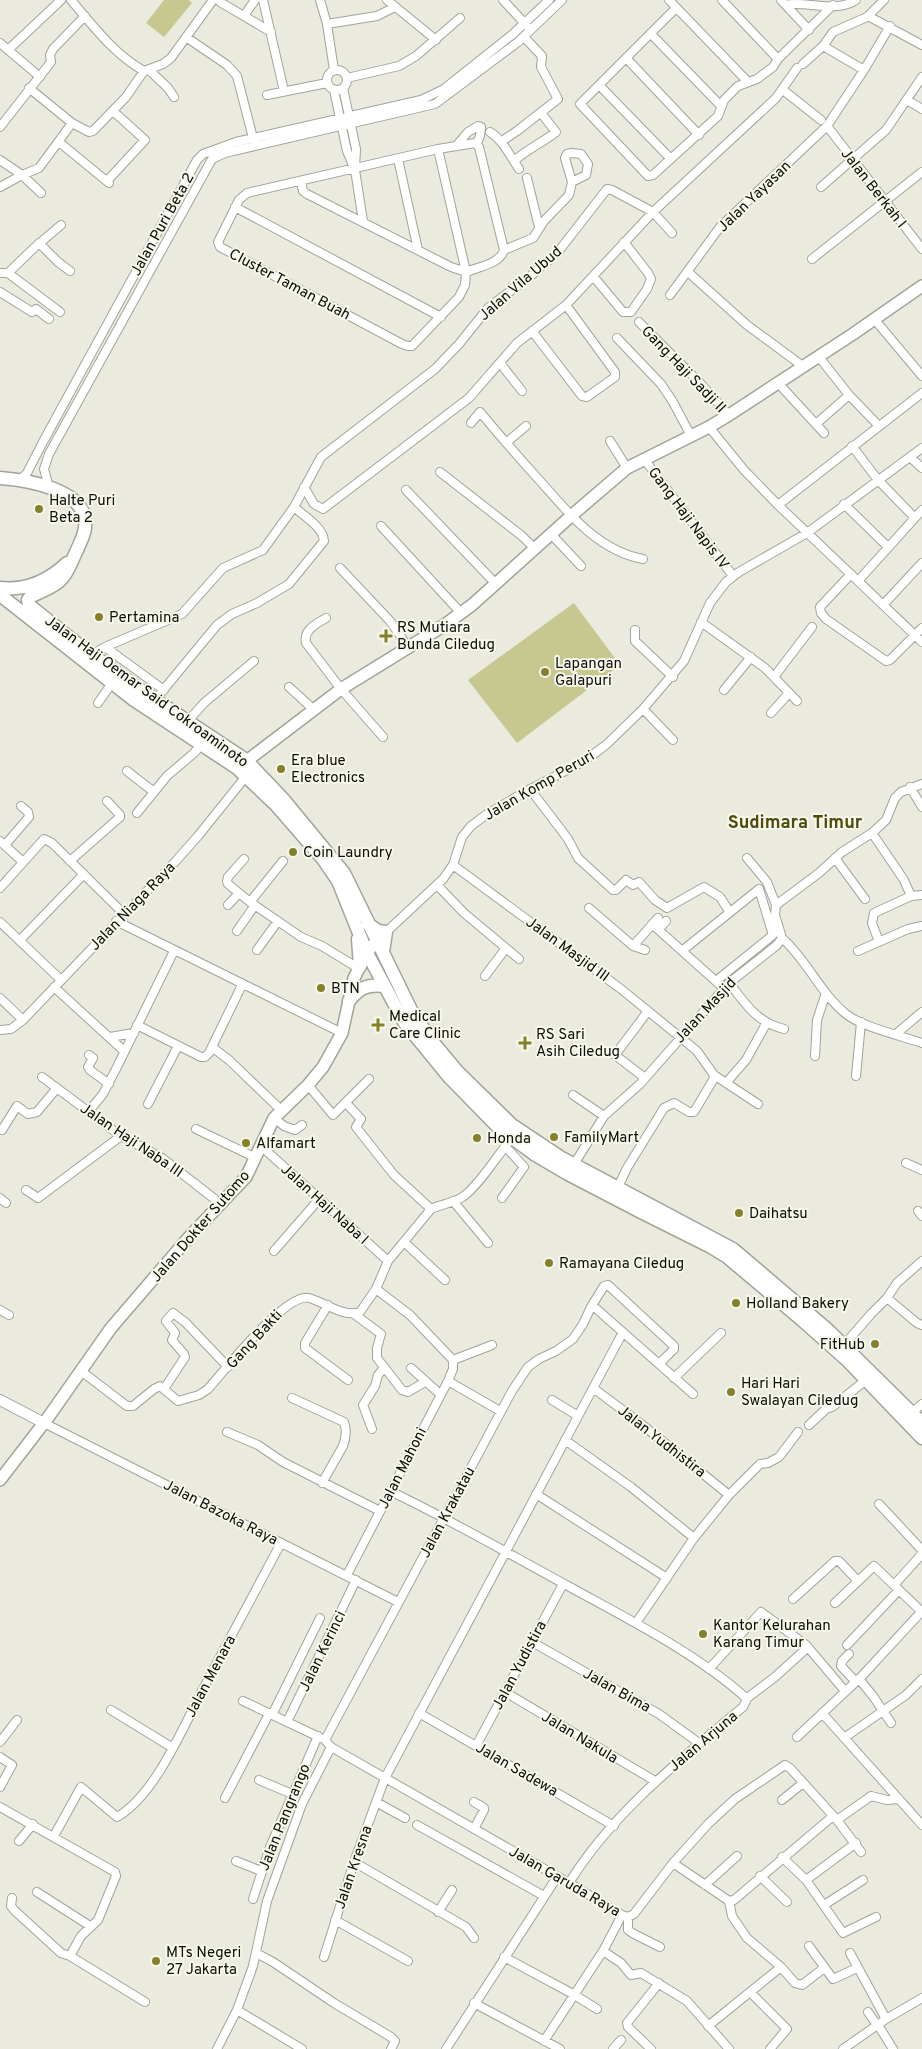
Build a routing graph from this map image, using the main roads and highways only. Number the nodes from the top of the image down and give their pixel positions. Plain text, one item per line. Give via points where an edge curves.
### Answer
1 (922, 286) edge
2 (0, 478) edge
3 (74, 556) junction
4 (0, 588) edge
5 (0, 595) edge
6 (27, 610) junction
7 (87, 657) junction
8 (245, 768) junction
9 (362, 925) junction
10 (379, 947) junction
11 (367, 953) junction
12 (359, 967) junction
13 (384, 986) junction
14 (349, 1001) junction
15 (512, 1139) junction
16 (571, 1169) junction
17 (913, 1412) edge
18 (922, 1423) edge
19 (922, 1438) edge
20 (0, 1480) edge

1 - 8 main road via 729,415 627,468 461,614 341,689
2 - 3 main road, Jalan Haji Oemar Said Cokroaminoto via 21,479 49,487 75,502 86,526
3 - 4 main road via 38,583 21,588
3 - 6 main road, Jalan Haji Oemar Said Cokroaminoto via 60,581 29,598
5 - 6 main road, Jalan Haji Oemar Said Cokroaminoto
6 - 7 main road, Jalan Haji Oemar Said Cokroaminoto
7 - 8 main road, Jalan Haji Oemar Said Cokroaminoto via 187,722
7 - 8 main road, Jalan Haji Oemar Said Cokroaminoto via 112,684 201,745
8 - 9 main road, Jalan Haji Oemar Said Cokroaminoto via 331,870
9 - 10 main road, Jalan Haji Oemar Said Cokroaminoto
9 - 10 main road via 386,932
9 - 11 main road, Jalan Haji Oemar Said Cokroaminoto
9 - 12 main road
10 - 11 main road, Jalan Dokter Sutomo
10 - 15 main road, Jalan Haji Oemar Said Cokroaminoto via 412,1012 432,1041
11 - 12 main road, Jalan Dokter Sutomo
11 - 13 main road, Jalan Haji Oemar Said Cokroaminoto
12 - 14 main road, Jalan Dokter Sutomo
13 - 14 main road via 367,986
13 - 15 main road, Jalan Haji Oemar Said Cokroaminoto via 416,1038
14 - 20 main road, Jalan Dokter Sutomo via 342,1033 323,1067 277,1114 246,1177 111,1328
15 - 16 main road, Jalan Haji Oemar Said Cokroaminoto
16 - 17 main road, Jalan Haji Oemar Said Cokroaminoto via 726,1256 866,1380
16 - 17 main road, Jalan Haji Oemar Said Cokroaminoto via 618,1188 733,1249 788,1294
17 - 18 main road, Jalan Haji Oemar Said Cokroaminoto
17 - 19 main road, Jalan Haji Oemar Said Cokroaminoto

